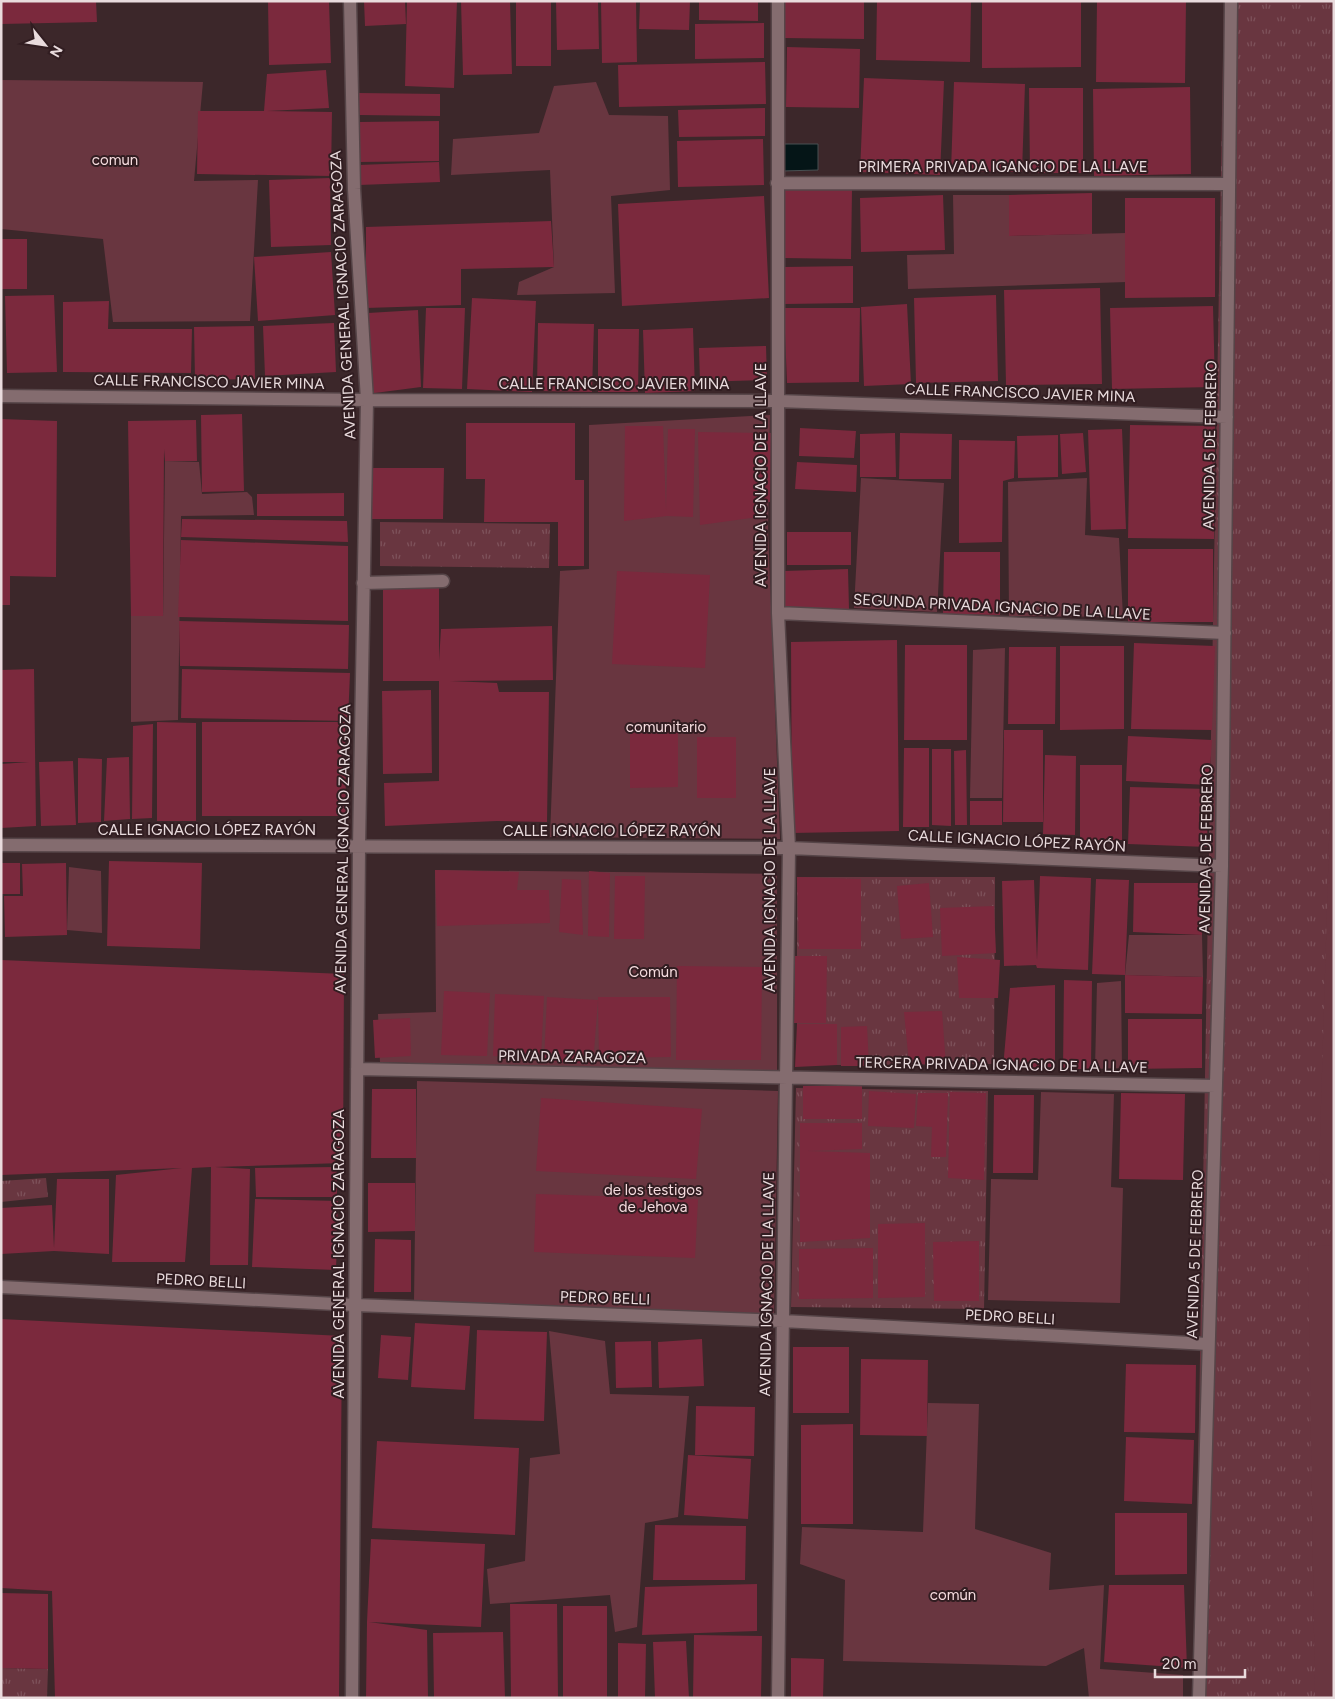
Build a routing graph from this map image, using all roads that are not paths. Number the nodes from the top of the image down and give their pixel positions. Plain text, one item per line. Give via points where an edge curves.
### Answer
1 (350, 1) edge
2 (778, 1) edge
3 (1231, 1) edge
4 (777, 183) junction
5 (1229, 184) junction
6 (1, 396) edge
7 (367, 400) junction
8 (778, 401) junction
9 (1227, 417) junction
10 (443, 581) dead end
11 (363, 583) junction
12 (778, 612) junction
13 (1225, 633) junction
14 (1, 845) edge
15 (358, 847) junction
16 (789, 848) junction
17 (1222, 866) junction
18 (357, 1069) junction
19 (786, 1077) junction
20 (1216, 1086) junction
21 (1, 1287) edge
22 (355, 1305) junction
23 (783, 1321) junction
24 (1208, 1344) junction
25 (352, 1698) edge
26 (778, 1698) edge
27 (1199, 1698) edge

1 - 7 street, AVENIDA GENERAL IGNACIO ZARAGOZA via 354,189
2 - 4 street, AVENIDA IGNACIO DE LA LLAVE
3 - 5 street, AVENIDA 5 DE FEBRERO
4 - 5 street, PRIMERA PRIVADA IGANCIO DE LA LLAVE
4 - 8 street, AVENIDA IGNACIO DE LA LLAVE
5 - 9 street, AVENIDA 5 DE FEBRERO
6 - 7 street, CALLE FRANCISCO JAVIER MINA
7 - 8 street, CALLE FRANCISCO JAVIER MINA
7 - 11 street, AVENIDA GENERAL IGNACIO ZARAGOZA
8 - 9 street, CALLE FRANCISCO JAVIER MINA
8 - 12 street, AVENIDA IGNACIO DE LA LLAVE
9 - 13 street, AVENIDA 5 DE FEBRERO
10 - 11 street
11 - 15 street, AVENIDA GENERAL IGNACIO ZARAGOZA
12 - 13 street, SEGUNDA PRIVADA IGNACIO DE LA LLAVE
12 - 16 street, AVENIDA IGNACIO DE LA LLAVE
13 - 17 street, AVENIDA 5 DE FEBRERO
14 - 15 street, CALLE IGNACIO LÓPEZ RAYÓN
15 - 16 street, CALLE IGNACIO LÓPEZ RAYÓN
15 - 18 street, AVENIDA GENERAL IGNACIO ZARAGOZA
16 - 17 street, CALLE IGNACIO LÓPEZ RAYÓN
16 - 19 street, AVENIDA IGNACIO DE LA LLAVE
17 - 20 street, AVENIDA 5 DE FEBRERO
18 - 19 street, PRIVADA ZARAGOZA
18 - 22 street, AVENIDA GENERAL IGNACIO ZARAGOZA
19 - 20 street, TERCERA PRIVADA IGNACIO DE LA LLAVE
19 - 23 street, AVENIDA IGNACIO DE LA LLAVE
20 - 24 street, AVENIDA 5 DE FEBRERO
21 - 22 street, PEDRO BELLI
22 - 23 street, PEDRO BELLI
22 - 25 street, AVENIDA GENERAL IGNACIO ZARAGOZA
23 - 24 street, PEDRO BELLI
23 - 26 street, AVENIDA IGNACIO DE LA LLAVE
24 - 27 street, AVENIDA 5 DE FEBRERO

